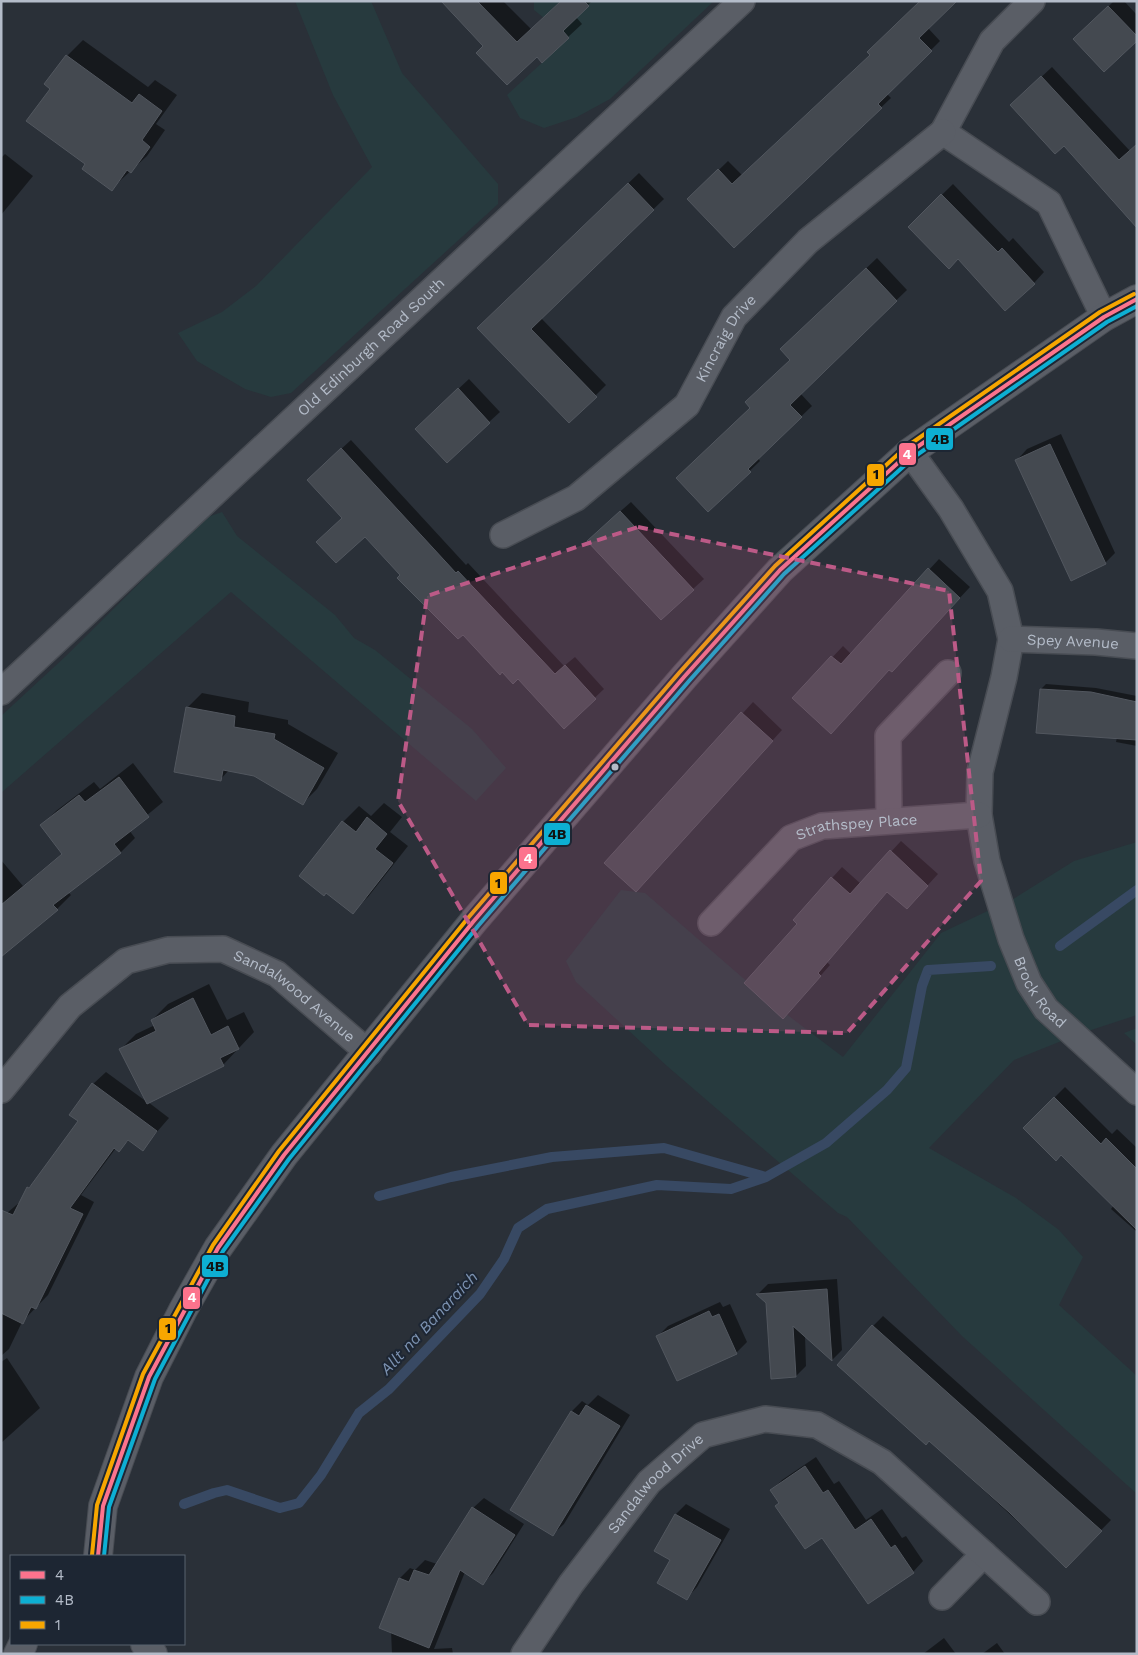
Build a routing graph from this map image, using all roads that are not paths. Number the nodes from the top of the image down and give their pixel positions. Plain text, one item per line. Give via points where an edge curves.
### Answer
1 (742, 1) edge
2 (1032, 1) edge
3 (943, 132) junction
4 (1137, 299) edge
5 (1104, 317) junction
6 (910, 452) junction
7 (503, 535) dead end
8 (1011, 639) junction
9 (1137, 646) edge
10 (948, 673) dead end
11 (1, 692) edge
12 (978, 815) junction
13 (888, 820) junction
14 (711, 923) dead end
15 (369, 1052) junction
16 (1, 1090) edge
17 (1137, 1092) edge
18 (984, 1554) junction
19 (98, 1555) edge
20 (942, 1596) dead end
21 (1037, 1602) dead end
22 (524, 1654) edge

1 - 11 street, Old Edinburgh Road South
2 - 3 street, Kincraig Drive via 992,42
3 - 5 street via 1049,202
3 - 7 street, Kincraig Drive via 808,241 734,317 687,405 576,498
4 - 5 street
5 - 6 street
6 - 8 street via 951,509 1000,591
6 - 15 street via 780,570 473,922
8 - 9 street, Spey Avenue
8 - 12 street, Brock Road via 980,772
10 - 13 street via 888,736
12 - 13 street, Strathspey Place
12 - 17 street, Brock Road via 987,862 1011,939 1029,983 1046,1009
13 - 14 street, Strathspey Place via 822,826 792,838
15 - 16 street, Sandalwood Avenue via 277,974 223,949 168,950 126,960 70,1006
15 - 19 street via 284,1155 218,1248 183,1310 149,1377 103,1506
18 - 20 street
18 - 21 street, Sandalwood Drive
18 - 22 street, Sandalwood Drive via 882,1462 817,1425 765,1419 703,1435 649,1482 571,1584

